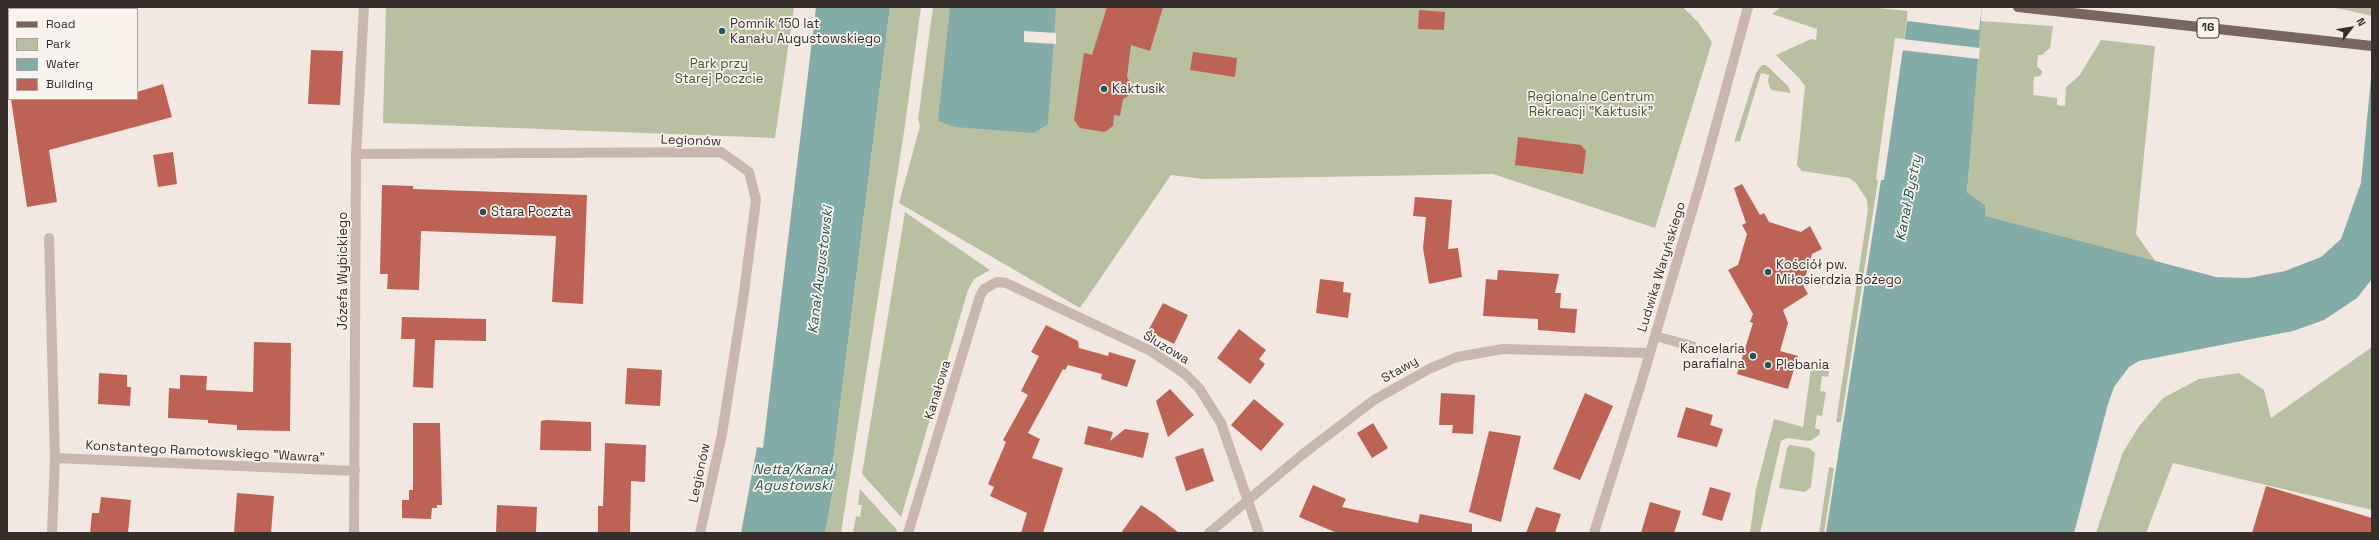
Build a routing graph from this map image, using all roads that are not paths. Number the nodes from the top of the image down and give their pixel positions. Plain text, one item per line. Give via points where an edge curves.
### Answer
1 (364, 7) edge
2 (1748, 7) edge
3 (2018, 7) edge
4 (2372, 46) edge
5 (356, 154) junction
6 (49, 238) dead end
7 (1016, 288) joint
8 (1655, 336) junction
9 (1692, 346) dead end
10 (1650, 353) junction
11 (54, 458) junction
12 (355, 471) junction
13 (1248, 501) junction
14 (52, 533) edge
15 (354, 533) edge
16 (700, 533) edge
17 (908, 533) edge
18 (1209, 533) edge
19 (1259, 533) edge
20 (1594, 533) edge

1 - 5 street, Józefa Wybickiego
2 - 8 street, Ludwika Waryńskiego
3 - 4 main road, 16
5 - 12 street, Józefa Wybickiego
5 - 16 street, Legionów via 721,152 749,172 756,200 743,300 722,434
6 - 11 street
7 - 13 street, Śluzowa via 1151,351 1185,374 1199,388 1221,423
7 - 17 street, Kanałowa via 997,282 984,289 980,296
8 - 9 street
8 - 10 street, Ludwika Waryńskiego
10 - 13 street, Stawy via 1503,349 1457,357 1429,369 1374,400 1303,454
10 - 20 street, Ludwika Waryńskiego
11 - 12 street, Konstantego Ramotowskiego "Wawra"
11 - 14 street
12 - 15 street, Józefa Wybickiego
13 - 18 street, Stawy
13 - 19 street, Śluzowa

